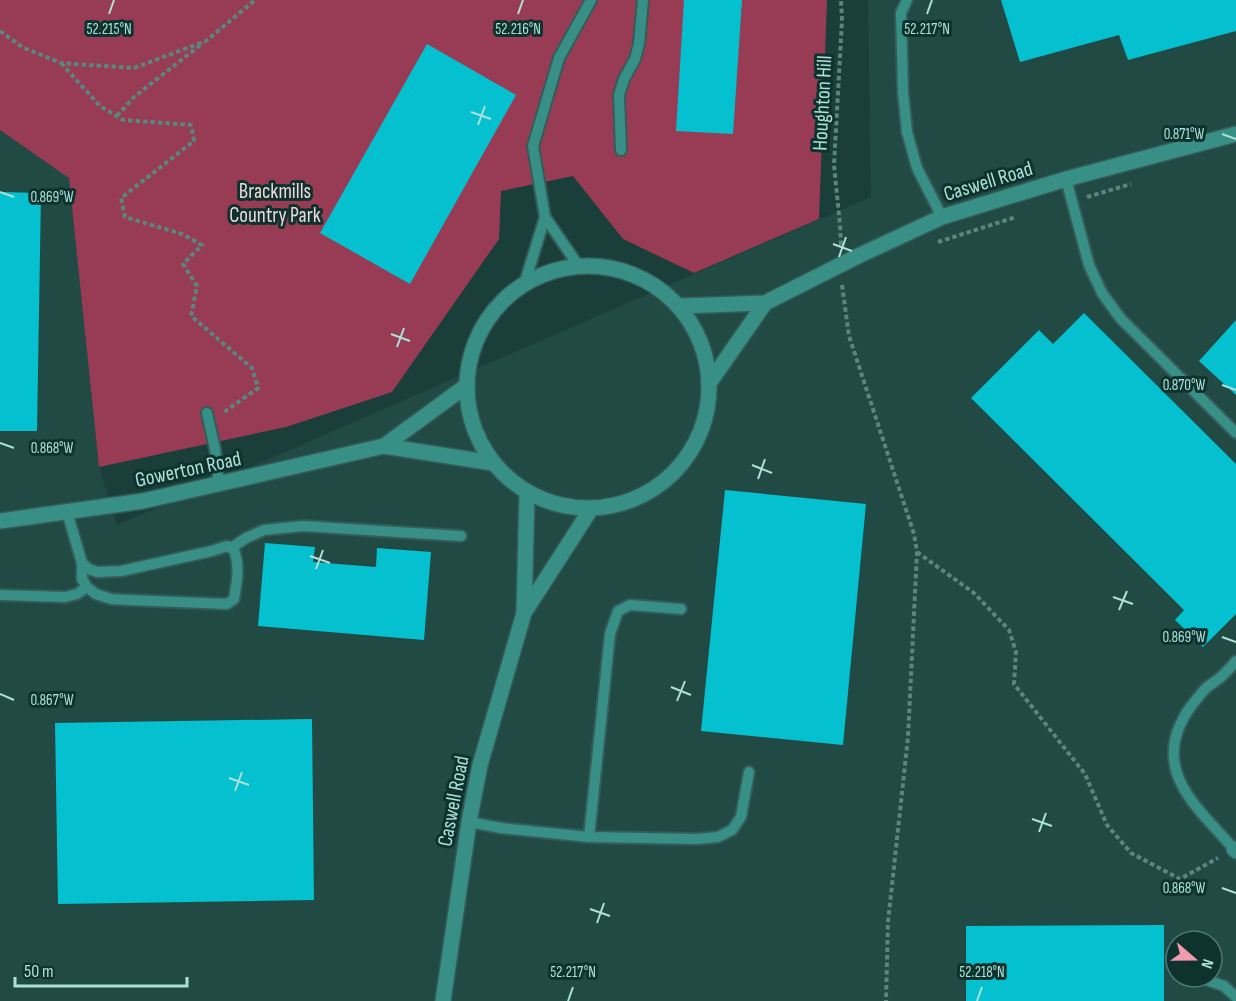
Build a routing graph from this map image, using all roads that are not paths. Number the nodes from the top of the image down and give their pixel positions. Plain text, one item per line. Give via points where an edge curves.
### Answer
1 (591, 0) edge
2 (642, 0) edge
3 (907, 0) edge
4 (1236, 134) edge
5 (621, 150) dead end
6 (1066, 179) junction
7 (545, 217) junction
8 (942, 217) junction
9 (578, 265) junction
10 (525, 282) junction
11 (765, 303) junction
12 (680, 306) junction
13 (710, 382) junction
14 (466, 386) junction
15 (207, 417) road end
16 (1236, 433) edge
17 (384, 446) junction
18 (493, 463) junction
19 (219, 484) junction
20 (527, 492) junction
21 (591, 509) junction
22 (68, 512) junction
23 (0, 521) edge
24 (461, 536) dead end
25 (231, 548) junction
26 (82, 563) junction
27 (87, 587) junction
28 (0, 595) edge
29 (681, 609) dead end
30 (524, 613) junction
31 (1236, 661) edge
32 (749, 772) dead end
33 (469, 822) junction
34 (589, 837) junction
35 (1235, 850) edge
36 (1224, 986) edge
37 (1236, 997) edge
38 (443, 1001) edge

1 - 7 lane via 559,58 533,146
2 - 5 lane via 639,45 619,95
3 - 8 lane via 901,13 907,132 917,168
4 - 6 street, Caswell Road
6 - 8 street, Caswell Road
6 - 16 lane via 1089,265 1102,293 1121,319
7 - 9 lane
7 - 10 lane
8 - 11 street, Caswell Road
9 - 10 street via 551,270
9 - 12 street via 616,268 642,278
10 - 14 street via 494,309 473,345
11 - 12 street, Caswell Road
11 - 13 street, Caswell Road
12 - 13 street via 702,342
13 - 21 street via 705,421 689,455 662,483 629,502
14 - 17 street, Gowerton Road
14 - 18 street via 473,427
15 - 19 lane
17 - 18 street, Gowerton Road
17 - 19 street, Gowerton Road
18 - 20 street
19 - 22 street, Gowerton Road
20 - 21 street via 558,505
20 - 30 street, Caswell Road
21 - 30 street, Caswell Road
22 - 23 street, Gowerton Road
22 - 26 lane
24 - 25 lane via 303,526 264,530
25 - 26 lane via 121,571 97,572
25 - 27 lane via 238,561 237,583 234,598 227,604 111,599
26 - 27 lane via 82,579
27 - 28 lane via 66,597
29 - 34 lane via 630,605 618,611 610,634
30 - 33 street, Caswell Road via 480,765
31 - 35 lane via 1207,687 1183,717 1174,738 1173,756 1178,779 1189,797
32 - 34 lane via 741,816 732,830 718,837
33 - 34 lane
33 - 38 street, Caswell Road
36 - 37 lane

